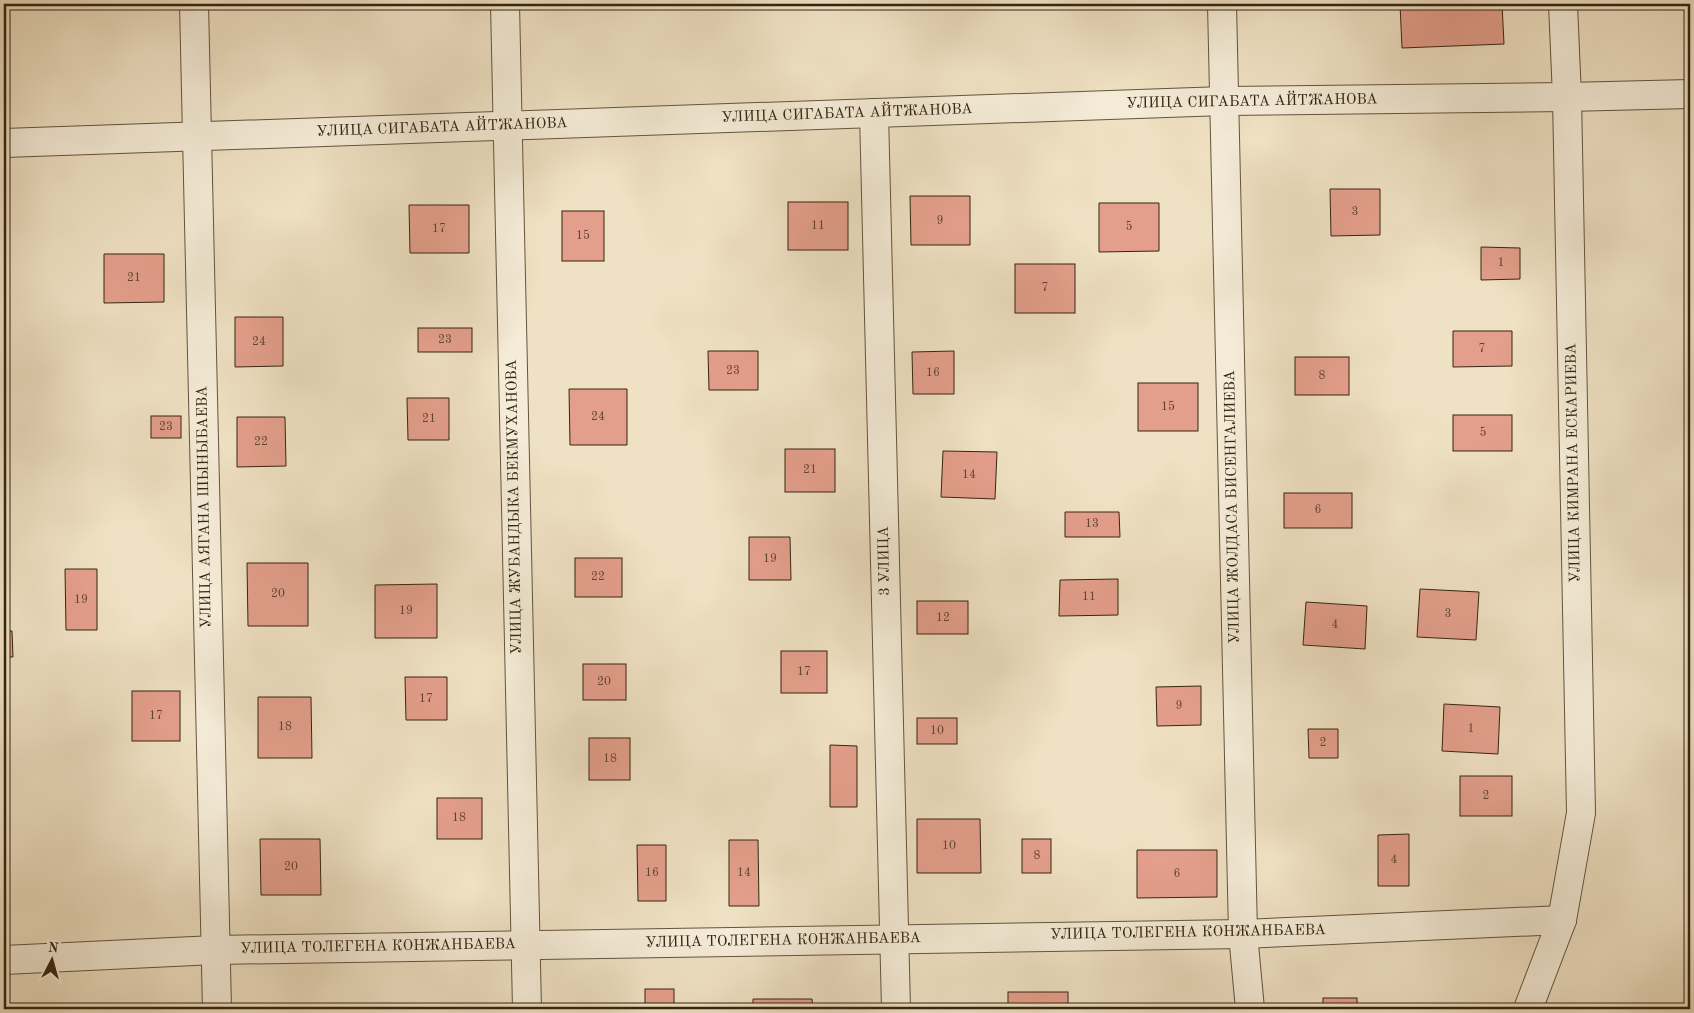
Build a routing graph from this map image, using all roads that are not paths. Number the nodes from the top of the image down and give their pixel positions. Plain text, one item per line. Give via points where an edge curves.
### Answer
1 (194, 4) edge
2 (505, 4) edge
3 (1222, 4) edge
4 (1563, 4) edge
5 (1690, 94) edge
6 (1567, 98) junction
7 (1224, 101) junction
8 (874, 113) junction
9 (507, 126) junction
10 (196, 137) junction
11 (4, 143) edge
12 (1562, 920) junction
13 (1243, 934) junction
14 (893, 939) junction
15 (525, 945) junction
16 (215, 950) junction
17 (4, 960) edge
18 (217, 1009) edge
19 (527, 1009) edge
20 (896, 1009) edge
21 (1250, 1009) edge
22 (1528, 1009) edge

1 - 10 street, УЛИЦА АЯГАНА ШЫНЫБАЕВА
2 - 9 street, УЛИЦА ЖУБАНДЫКА БЕКМУХАНОВА
3 - 7 street, УЛИЦА ЖОЛДАСА БИСЕНГАЛИЕВА
4 - 6 street, УЛИЦА КИМРАНА ЕСКАРИЕВА
5 - 6 street, УЛИЦА СИГАБАТА АЙТЖАНОВА
6 - 7 street, УЛИЦА СИГАБАТА АЙТЖАНОВА
6 - 12 street, УЛИЦА КИМРАНА ЕСКАРИЕВА via 1581,813
7 - 8 street, УЛИЦА СИГАБАТА АЙТЖАНОВА
7 - 13 street, УЛИЦА ЖОЛДАСА БИСЕНГАЛИЕВА
8 - 9 street, УЛИЦА СИГАБАТА АЙТЖАНОВА
8 - 14 street, 3 УЛИЦА
9 - 10 street, УЛИЦА СИГАБАТА АЙТЖАНОВА
9 - 15 street, УЛИЦА ЖУБАНДЫКА БЕКМУХАНОВА
10 - 11 street, УЛИЦА СИГАБАТА АЙТЖАНОВА
10 - 16 street, УЛИЦА АЯГАНА ШЫНЫБАЕВА
12 - 13 street, УЛИЦА ТОЛЕГЕНА КОНЖАНБАЕВА
12 - 22 street, УЛИЦА КИМРАНА ЕСКАРИЕВА
13 - 14 street, УЛИЦА ТОЛЕГЕНА КОНЖАНБАЕВА
13 - 21 street, УЛИЦА ЖОЛДАСА БИСЕНГАЛИЕВА
14 - 15 street, УЛИЦА ТОЛЕГЕНА КОНЖАНБАЕВА
14 - 20 street, 3 УЛИЦА
15 - 16 street, УЛИЦА ТОЛЕГЕНА КОНЖАНБАЕВА
15 - 19 street, УЛИЦА ЖУБАНДЫКА БЕКМУХАНОВА
16 - 17 street, УЛИЦА ТОЛЕГЕНА КОНЖАНБАЕВА
16 - 18 street, УЛИЦА АЯГАНА ШЫНЫБАЕВА

